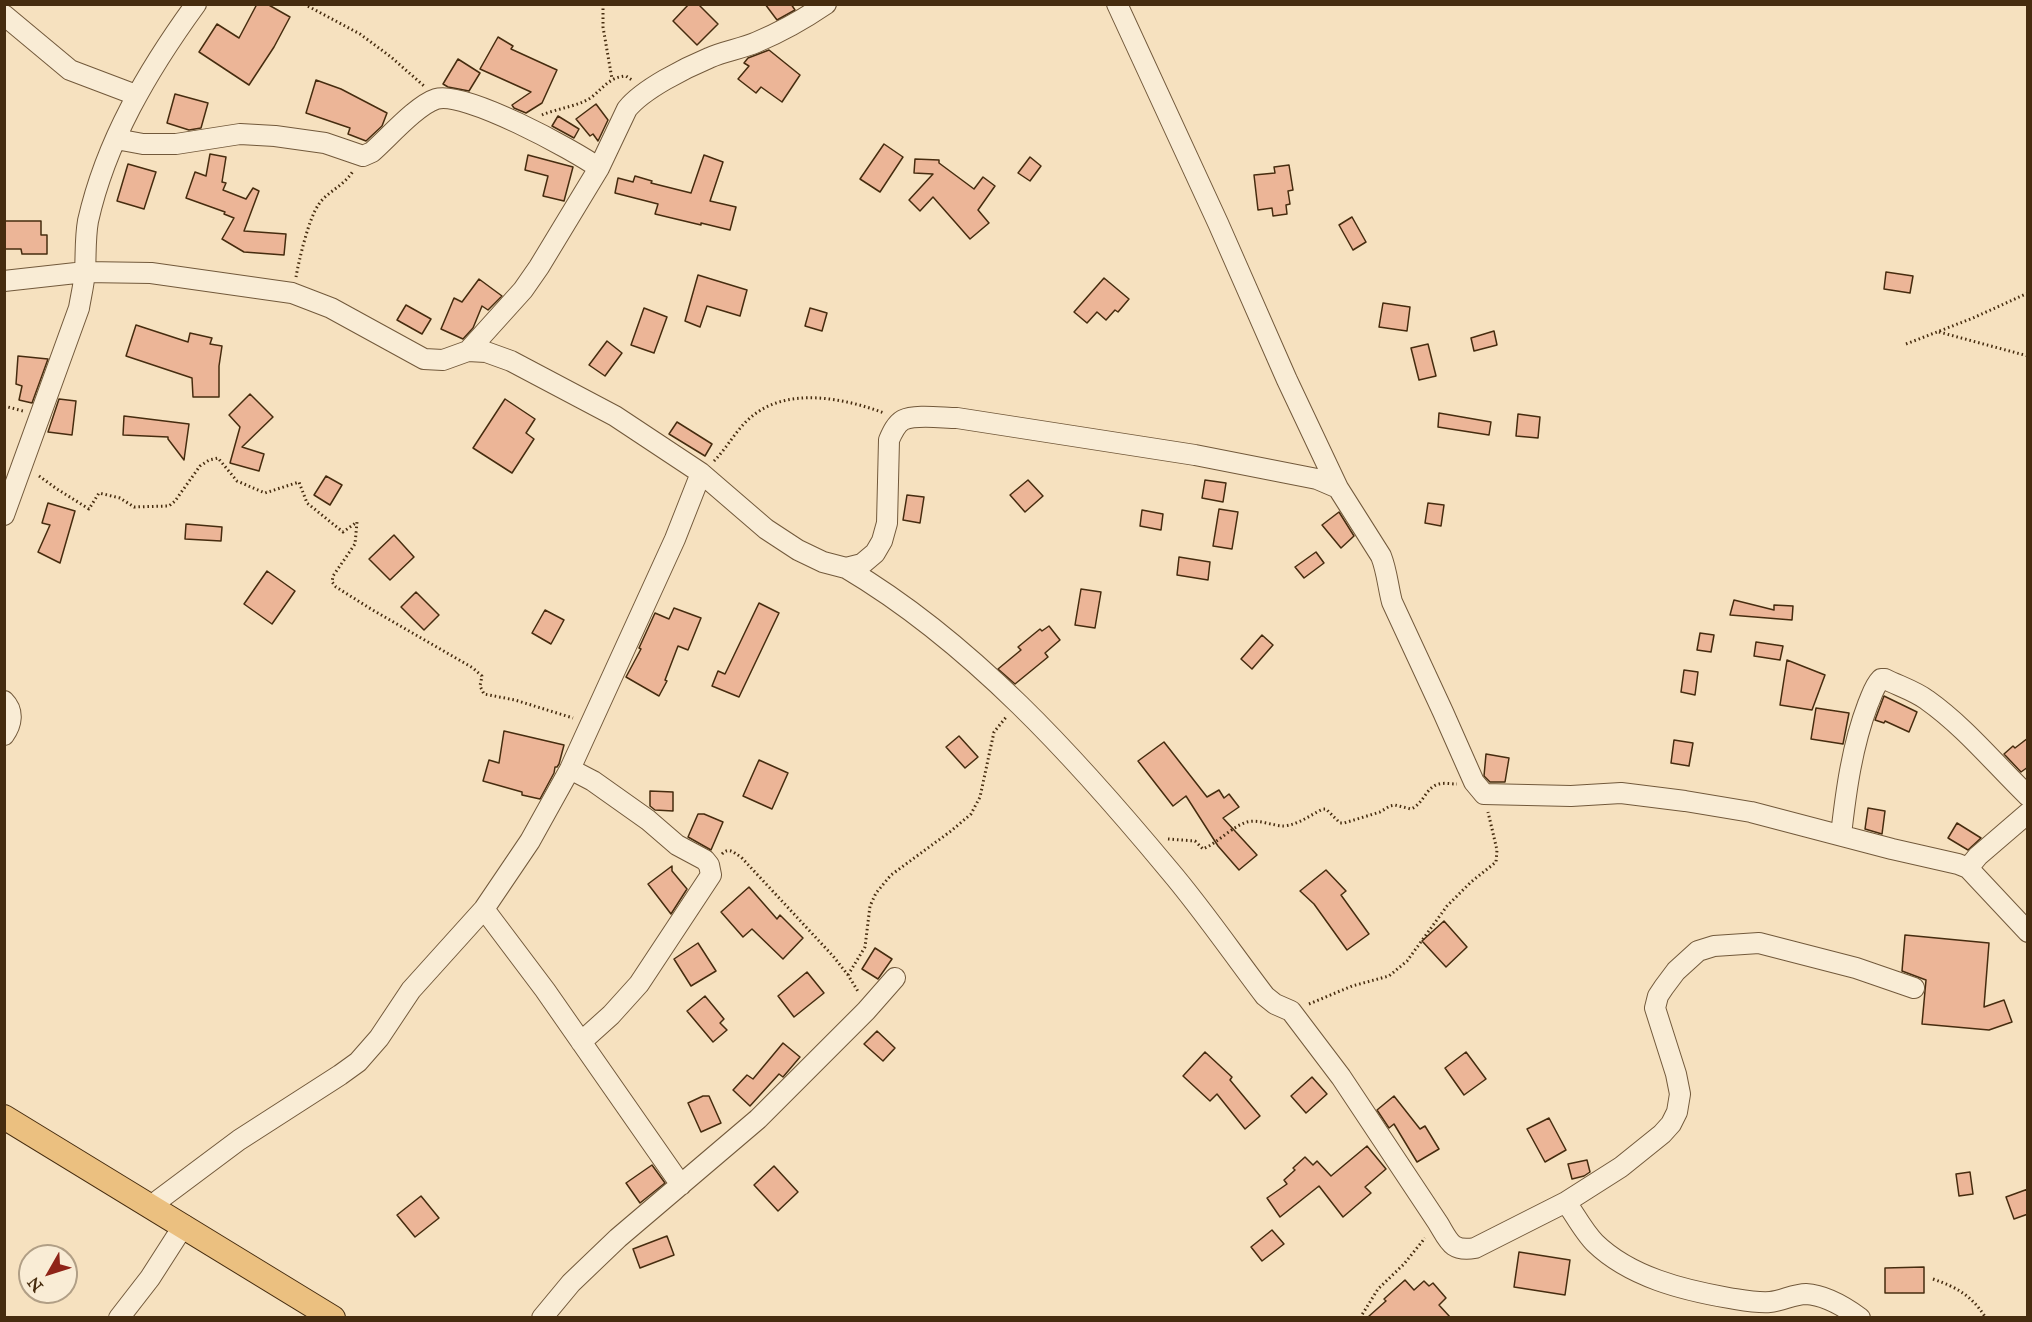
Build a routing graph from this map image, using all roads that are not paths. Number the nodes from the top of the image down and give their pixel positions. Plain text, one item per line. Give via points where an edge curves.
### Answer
1 (196, 4) edge
2 (826, 4) edge
3 (1118, 4) edge
4 (4, 15) edge
5 (136, 95) junction
6 (116, 139) junction
7 (599, 168) junction
8 (85, 272) junction
9 (4, 281) edge
10 (468, 351) junction
11 (701, 473) junction
12 (1338, 488) junction
13 (4, 515) edge
14 (846, 568) junction
15 (4, 701) edge
16 (4, 735) edge
17 (570, 769) junction
18 (2028, 796) edge
19 (2028, 813) edge
20 (1841, 836) junction
21 (1968, 868) junction
22 (484, 909) junction
23 (2028, 932) edge
24 (895, 978) dead end
25 (1914, 988) dead end
26 (581, 1042) junction
27 (4, 1117) edge
28 (681, 1185) junction
29 (1566, 1202) junction
30 (152, 1206) junction
31 (184, 1226) junction
32 (119, 1317) edge
33 (333, 1317) edge
34 (542, 1317) edge
35 (1860, 1317) edge

1 - 5 street
2 - 7 street via 756,43 708,58 646,90 627,109
3 - 12 street
4 - 5 street via 70,70
5 - 6 street
6 - 7 street via 176,144 240,134 275,136 325,143 363,156 418,110 438,98 447,98 518,124
6 - 8 street via 88,224
7 - 10 street via 523,290
8 - 9 street
8 - 10 street via 151,273 292,293 331,308 423,358 443,360
8 - 13 street via 79,308
10 - 11 street via 486,352 511,361 615,416
11 - 14 street via 790,545 823,562
11 - 17 street
12 - 14 street via 1317,479 1195,455 957,418 918,417 903,420 889,440 887,522 882,541 862,564
12 - 20 street via 1381,556 1392,602 1479,788 1571,796 1621,793 1751,812
14 - 29 street via 938,632 1069,754 1170,870 1265,996 1291,1011 1341,1077 1451,1244 1463,1250 1475,1248
15 - 16 street via 12,715
17 - 22 street via 530,841
17 - 26 street via 697,855 709,865 711,875 639,984
18 - 20 street via 1951,718 1924,698 1881,679 1862,720 1847,783
19 - 21 street
20 - 21 street
21 - 23 street
22 - 26 street
22 - 30 street via 411,990 358,1062 239,1140
24 - 28 street via 758,1119
25 - 29 street via 1856,968 1759,943 1698,951 1664,987 1655,1008 1680,1094 1671,1124 1622,1167
26 - 28 street
27 - 30 main road
28 - 34 street via 618,1238
29 - 35 street via 1595,1242 1619,1261 1659,1280 1751,1301 1770,1302 1806,1294 1827,1299
30 - 31 main road
31 - 32 street
31 - 33 main road

